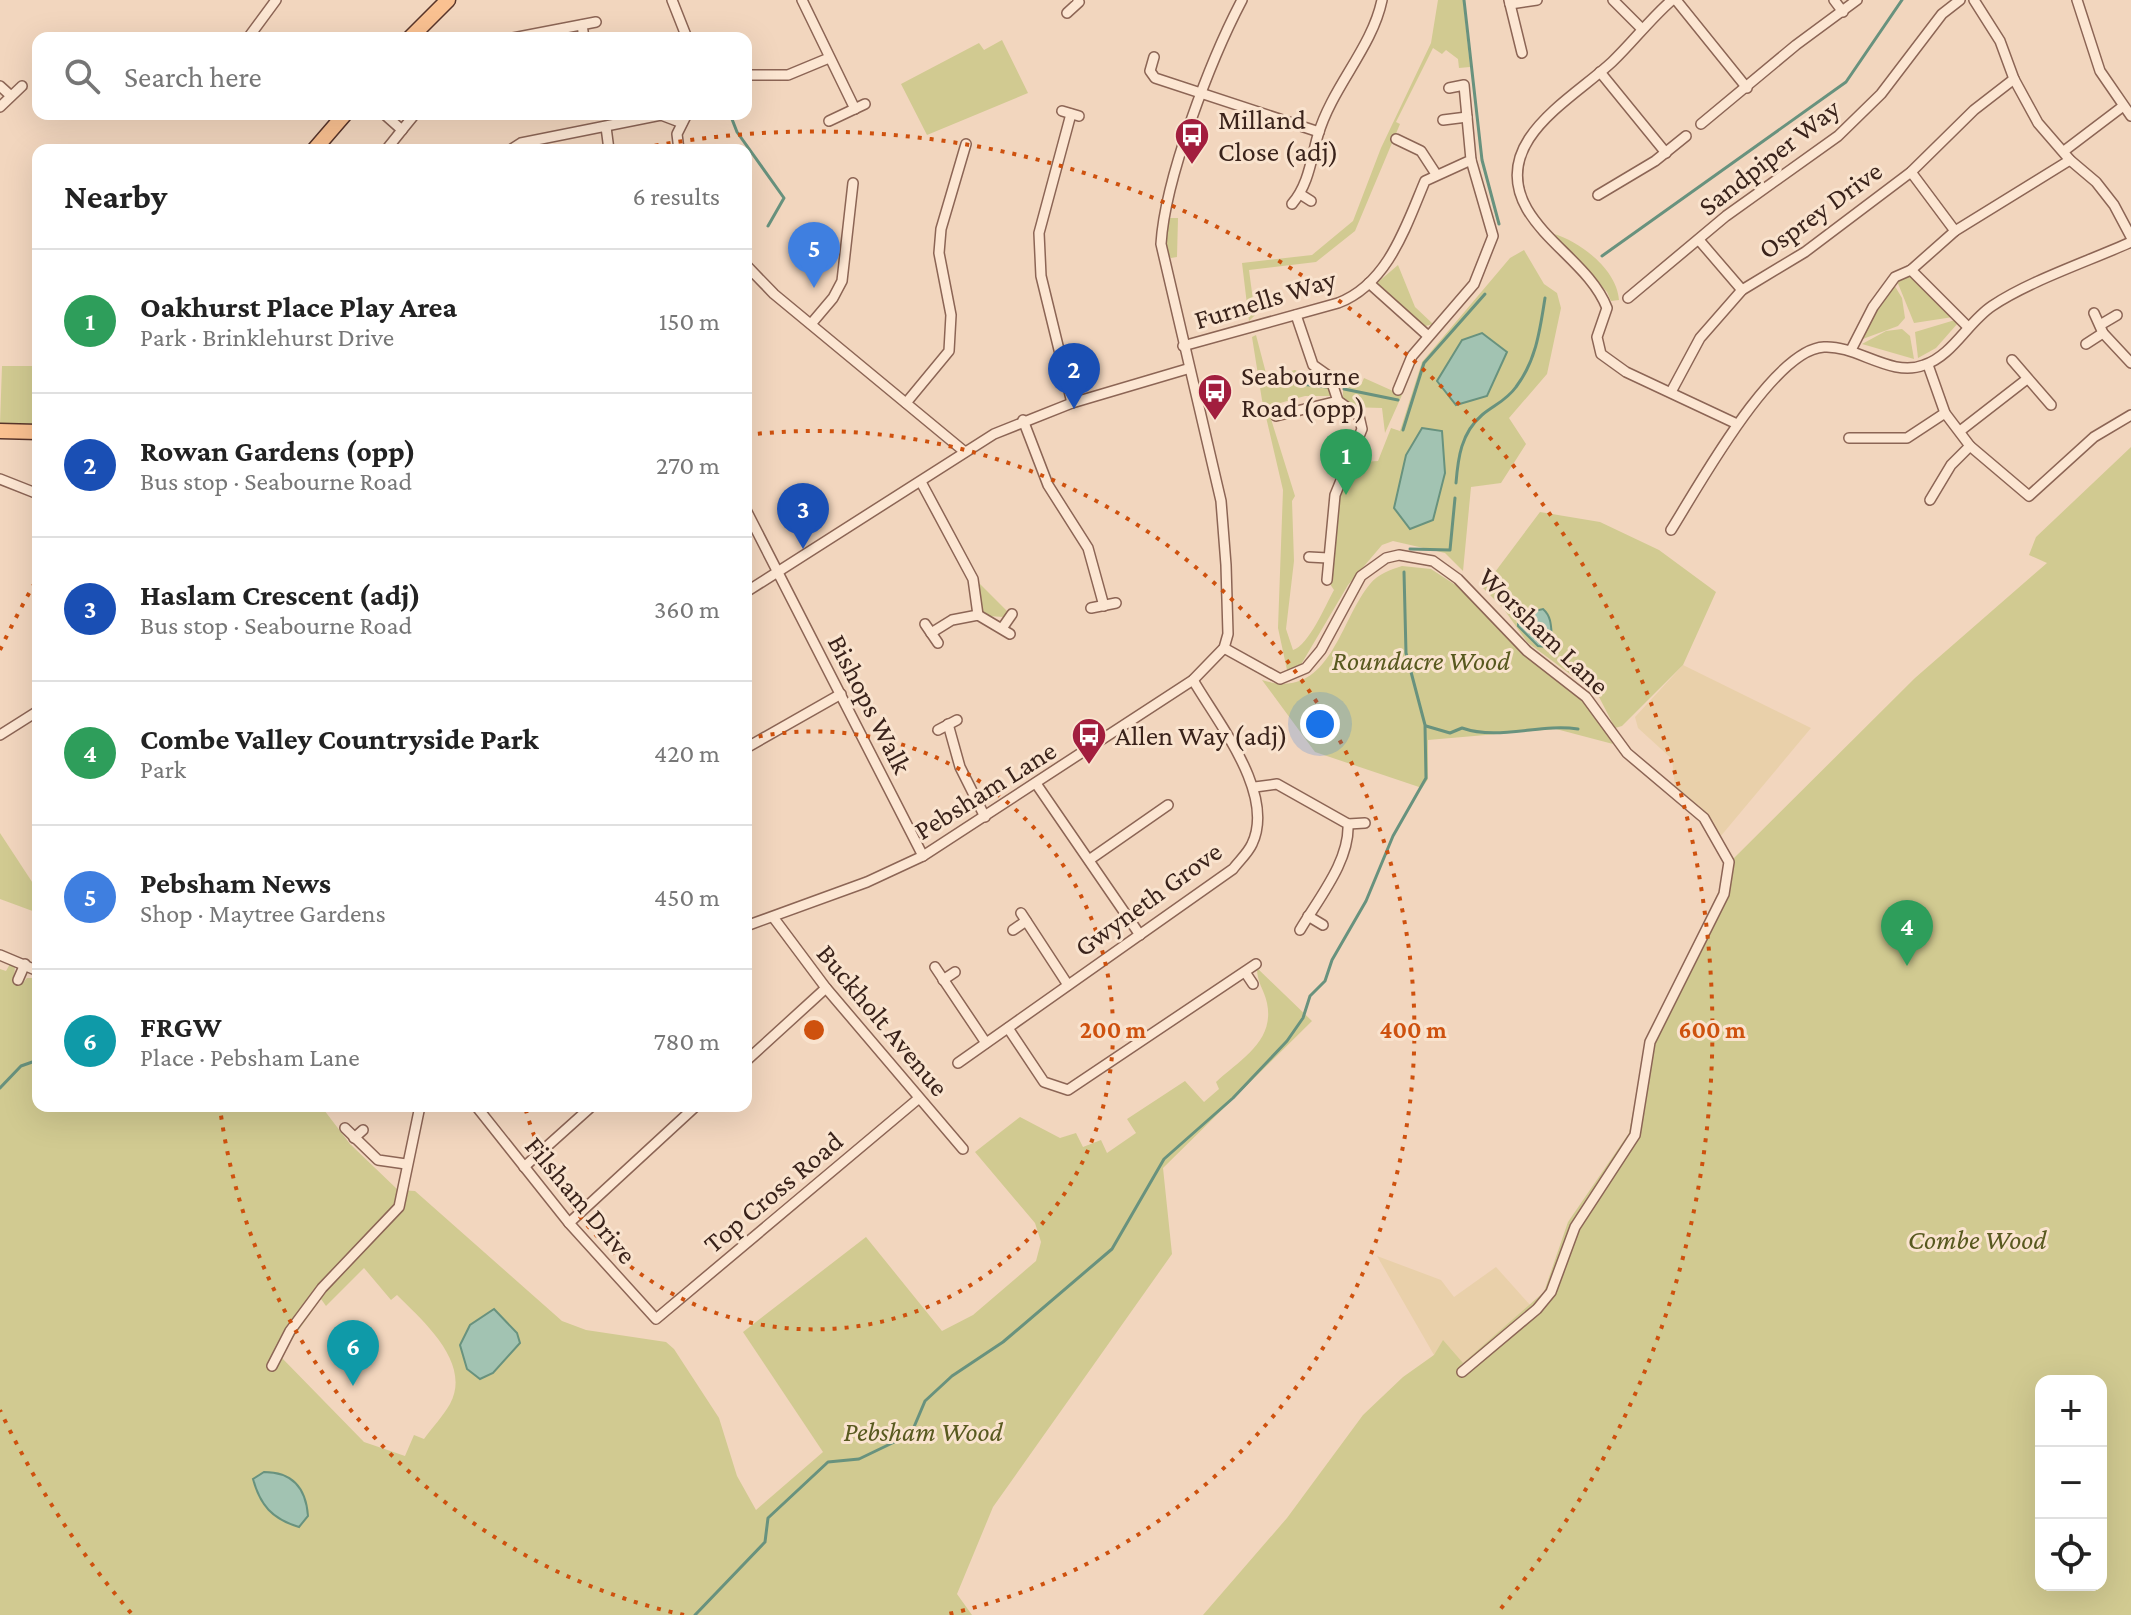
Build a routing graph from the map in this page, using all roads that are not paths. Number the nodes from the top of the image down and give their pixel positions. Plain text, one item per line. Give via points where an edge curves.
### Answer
1 (276, 0) edge
2 (448, 0) edge
3 (672, 0) edge
4 (802, 0) edge
5 (1242, 0) edge
6 (1382, 0) edge
7 (1537, 0) edge
8 (1613, 0) edge
9 (1674, 0) edge
10 (1834, 0) edge
11 (1857, 0) edge
12 (1960, 0) edge
13 (1974, 0) edge
14 (2077, 0) edge
15 (1080, 1) edge
16 (1510, 2) edge
17 (1843, 12) junction
18 (1067, 13) dead end
19 (596, 22) dead end
20 (582, 25) junction
21 (1642, 29) junction
22 (252, 32) edge
23 (416, 32) edge
24 (545, 32) edge
25 (583, 32) edge
26 (685, 32) edge
27 (1522, 53) dead end
28 (1154, 57) dead end
29 (829, 58) junction
30 (1600, 72) junction
31 (752, 75) edge
32 (2014, 79) junction
33 (0, 86) edge
34 (22, 86) dead end
35 (1449, 88) dead end
36 (1747, 88) junction
37 (1203, 92) junction
38 (11, 96) junction
39 (865, 104) dead end
40 (0, 107) edge
41 (2122, 107) junction
42 (855, 109) junction
43 (1071, 114) dead end
44 (2131, 116) edge
45 (1467, 117) junction
46 (340, 120) edge
47 (391, 120) edge
48 (410, 120) edge
49 (638, 120) edge
50 (684, 120) edge
51 (1443, 120) dead end
52 (829, 121) dead end
53 (1701, 124) dead end
54 (606, 127) junction
55 (402, 130) junction
56 (1319, 132) junction
57 (1686, 136) dead end
58 (1396, 139) dead end
59 (319, 144) edge
60 (391, 144) edge
61 (519, 144) edge
62 (608, 144) edge
63 (678, 144) edge
64 (966, 144) dead end
65 (1666, 153) junction
66 (2067, 155) junction
67 (1471, 160) junction
68 (1911, 172) junction
69 (1436, 174) junction
70 (856, 189) dead end
71 (1300, 194) junction
72 (1598, 195) dead end
73 (1311, 201) dead end
74 (1292, 204) dead end
75 (1955, 231) junction
76 (1699, 240) junction
77 (2131, 240) edge
78 (752, 270) edge
79 (1911, 270) junction
80 (1369, 283) junction
81 (1742, 290) junction
82 (1628, 298) dead end
83 (2094, 313) dead end
84 (1296, 315) junction
85 (2117, 315) dead end
86 (811, 324) junction
87 (1967, 326) junction
88 (2101, 329) junction
89 (1427, 335) junction
90 (2086, 344) dead end
91 (1183, 346) junction
92 (1851, 350) junction
93 (2012, 360) dead end
94 (2131, 363) edge
95 (1928, 365) junction
96 (1187, 369) junction
97 (2027, 379) junction
98 (1398, 390) dead end
99 (1671, 392) junction
100 (1338, 401) junction
101 (906, 403) junction
102 (1072, 403) junction
103 (2051, 405) dead end
104 (1945, 413) junction
105 (2131, 415) edge
106 (1276, 416) dead end
107 (1023, 420) junction
108 (1737, 424) junction
109 (0, 431) edge
110 (1960, 431) junction
111 (32, 432) edge
112 (1849, 438) dead end
113 (1970, 446) junction
114 (965, 452) junction
115 (0, 479) edge
116 (921, 482) junction
117 (32, 492) edge
118 (1930, 500) dead end
119 (752, 521) edge
120 (1671, 530) dead end
121 (1309, 557) dead end
122 (1328, 558) junction
123 (779, 572) junction
124 (1327, 580) dead end
125 (752, 588) edge
126 (1116, 603) dead end
127 (1104, 606) junction
128 (1091, 608) dead end
129 (1012, 614) dead end
130 (978, 615) junction
131 (938, 643) dead end
132 (1224, 648) junction
133 (1193, 680) junction
134 (841, 694) junction
135 (32, 715) edge
136 (938, 730) dead end
137 (0, 735) edge
138 (752, 745) edge
139 (1037, 785) junction
140 (1255, 787) junction
141 (1168, 805) dead end
142 (985, 817) junction
143 (1365, 823) dead end
144 (1348, 824) junction
145 (923, 856) junction
146 (1089, 860) junction
147 (1308, 916) junction
148 (773, 917) junction
149 (752, 924) edge
150 (1323, 925) dead end
151 (1013, 930) dead end
152 (1300, 930) dead end
153 (1140, 935) junction
154 (0, 955) edge
155 (25, 964) junction
156 (1256, 964) dead end
157 (935, 967) dead end
158 (32, 968) edge
159 (955, 972) dead end
160 (1245, 972) junction
161 (18, 980) dead end
162 (943, 980) junction
163 (1253, 984) dead end
164 (1068, 985) junction
165 (826, 988) junction
166 (1008, 1028) junction
167 (986, 1043) junction
168 (752, 1056) edge
169 (958, 1063) dead end
170 (918, 1099) junction
171 (419, 1112) edge
172 (481, 1112) edge
173 (585, 1112) edge
174 (689, 1112) edge
175 (345, 1128) dead end
176 (363, 1130) dead end
177 (354, 1138) junction
178 (963, 1149) dead end
179 (406, 1164) junction
180 (524, 1167) junction
181 (569, 1223) junction
182 (656, 1319) joint
183 (272, 1366) dead end
184 (1462, 1372) dead end

1 - 22 street
2 - 23 main road
3 - 26 street
4 - 29 street
5 - 37 street
6 - 56 street
7 - 16 street
8 - 21 street
9 - 21 street
9 - 36 street
10 - 17 street
11 - 17 street
12 - 76 street, Sandpiper Way via 1942,14 1881,94 1838,136
13 - 32 street via 2000,41
14 - 41 street via 2100,71
15 - 18 street
16 - 27 street
17 - 36 street
19 - 20 street
20 - 24 street
20 - 25 street
21 - 30 street
28 - 37 street via 1150,71 1155,78
29 - 31 street via 788,75
29 - 42 street
30 - 65 street
30 - 99 street via 1534,128 1519,152 1518,189 1543,231 1602,293 1607,308 1597,337 1601,354
32 - 66 street via 2038,123
32 - 68 street, Osprey Drive
33 - 38 street
34 - 38 street
35 - 45 street via 1464,85
36 - 53 street
37 - 56 street
37 - 91 street via 1163,219 1164,268
38 - 40 street
39 - 42 street
41 - 44 street
41 - 66 street
42 - 52 street
43 - 102 street via 1046,197 1039,244 1041,276
45 - 51 street
45 - 67 street
46 - 59 main road
47 - 55 street
48 - 55 street
49 - 54 street
50 - 63 street
54 - 61 street
54 - 62 street
55 - 60 street
56 - 71 street
57 - 65 street
58 - 69 street via 1421,151
64 - 101 street via 957,157 939,253 951,315 949,351
65 - 72 street
66 - 75 street
66 - 77 street via 2114,205
67 - 69 street
67 - 89 street via 1493,236 1474,284
68 - 75 street
68 - 81 street, Osprey Drive via 1805,252
69 - 80 street, Furnells Way via 1425,181 1394,252
70 - 86 street via 842,281
71 - 73 street
71 - 74 street
75 - 79 street
76 - 81 street
76 - 82 street, Sandpiper Way
77 - 87 street via 1996,303
78 - 86 street
79 - 87 street
79 - 92 street via 1886,286
80 - 84 street, Furnells Way via 1350,299
80 - 89 street
81 - 99 street, Osprey Drive via 1700,338
83 - 88 street
84 - 91 street, Furnells Way
84 - 100 street via 1313,365 1330,377
85 - 88 street
86 - 101 street
87 - 95 street
88 - 90 street
88 - 94 street
89 - 98 street
91 - 96 street
92 - 95 street via 1906,368
92 - 108 street via 1824,347 1803,354
93 - 97 street
95 - 104 street
96 - 102 street
96 - 132 street via 1221,501 1230,620
97 - 103 street
97 - 110 street
99 - 108 street
100 - 106 street
100 - 122 street via 1359,416 1362,429 1335,495
101 - 114 street
102 - 107 street
104 - 110 street
104 - 112 street via 1907,438
105 - 113 street via 2094,437 2029,496
107 - 114 street
107 - 127 street via 1048,485 1088,548
108 - 120 street
109 - 111 main road
110 - 113 street
113 - 118 street
114 - 116 street
115 - 117 street
116 - 123 street
116 - 130 street via 973,579
119 - 123 street, Bishops Walk
121 - 122 street
122 - 124 street
123 - 125 street
123 - 134 street, Bishops Walk
126 - 127 street
127 - 128 street
129 - 130 street via 1006,630
130 - 131 street via 928,628
132 - 133 street, Pebsham Lane
132 - 184 street, Worsham Lane via 1280,679 1295,675 1321,650 1361,576 1399,555 1433,561 1458,579 1527,651 1586,697 1627,753 1704,818 1729,862 1724,894 1650,1042 1635,1135 1575,1227 1551,1292
133 - 139 street, Pebsham Lane
133 - 140 street, Gwyneth Grove
134 - 138 street
134 - 145 street, Bishops Walk
135 - 137 street
136 - 142 street via 953,722 960,767
139 - 142 street, Pebsham Lane
139 - 146 street
140 - 144 street via 1277,784
140 - 153 street, Gwyneth Grove via 1258,815 1252,844 1233,869
141 - 146 street via 1161,816
142 - 145 street, Pebsham Lane
143 - 144 street
144 - 147 street via 1349,840 1340,861
145 - 148 street, Pebsham Lane
146 - 153 street
147 - 150 street
147 - 152 street
148 - 149 street, Pebsham Lane
148 - 165 street, Buckholt Avenue
151 - 164 street via 1023,917
153 - 164 street, Gwyneth Grove
154 - 155 street
155 - 158 street
155 - 161 street
156 - 160 street
157 - 162 street
159 - 162 street
160 - 163 street
160 - 166 street via 1068,1090 1044,1082
162 - 167 street
164 - 166 street, Gwyneth Grove
165 - 168 street
165 - 170 street, Buckholt Avenue
166 - 167 street, Gwyneth Grove
167 - 169 street, Gwyneth Grove
170 - 178 street, Buckholt Avenue
170 - 182 street, Top Cross Road
171 - 179 street
172 - 180 street, Filsham Drive
173 - 180 street
174 - 181 street
175 - 177 street
176 - 177 street
177 - 179 street via 378,1160
179 - 183 street via 405,1190 393,1216 322,1288
180 - 181 street, Filsham Drive
181 - 182 street, Filsham Drive

